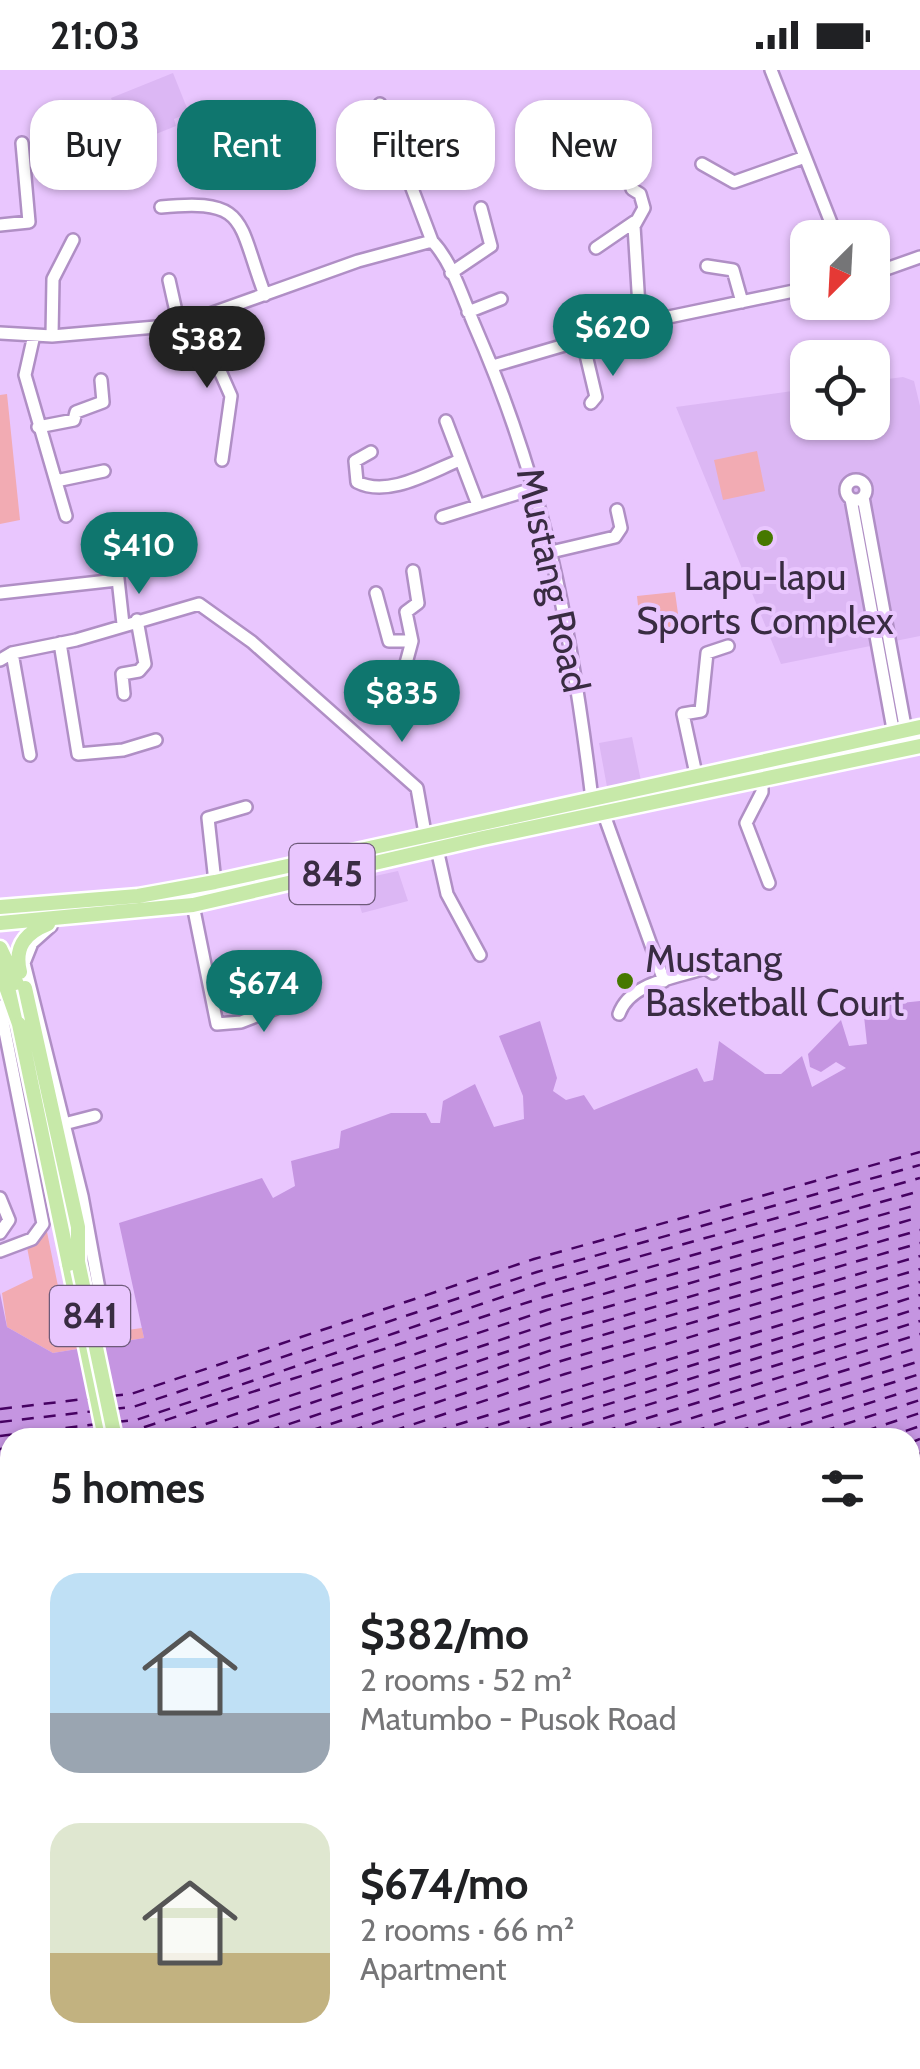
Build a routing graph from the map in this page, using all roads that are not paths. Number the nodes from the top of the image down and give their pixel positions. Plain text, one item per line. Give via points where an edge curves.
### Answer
1 (771, 70) edge
2 (22, 143) dead end
3 (804, 156) junction
4 (702, 164) dead end
5 (412, 190) edge
6 (633, 190) edge
7 (161, 207) dead end
8 (482, 208) dead end
9 (830, 220) edge
10 (634, 222) junction
11 (0, 225) edge
12 (73, 240) dead end
13 (432, 242) junction
14 (596, 248) dead end
15 (920, 257) edge
16 (707, 266) dead end
17 (890, 268) edge
18 (451, 273) junction
19 (170, 280) dead end
20 (790, 292) edge
21 (265, 295) junction
22 (501, 299) dead end
23 (742, 302) junction
24 (468, 312) junction
25 (183, 324) junction
26 (640, 324) junction
27 (0, 333) edge
28 (34, 336) junction
29 (52, 336) junction
30 (582, 338) junction
31 (492, 366) junction
32 (101, 380) dead end
33 (591, 403) dead end
34 (446, 421) dead end
35 (38, 427) junction
36 (370, 452) dead end
37 (222, 460) dead end
38 (460, 460) junction
39 (104, 471) dead end
40 (56, 480) junction
41 (536, 488) junction
42 (857, 498) dead end
43 (478, 505) junction
44 (617, 510) dead end
45 (66, 516) dead end
46 (442, 517) dead end
47 (552, 552) junction
48 (116, 561) dead end
49 (413, 571) dead end
50 (117, 580) junction
51 (0, 593) edge
52 (376, 593) dead end
53 (137, 620) junction
54 (123, 624) junction
55 (412, 641) junction
56 (60, 643) junction
57 (728, 646) dead end
58 (12, 652) junction
59 (0, 660) edge
60 (402, 678) dead end
61 (124, 694) dead end
62 (906, 730) edge
63 (156, 740) dead end
64 (909, 748) edge
65 (30, 755) dead end
66 (696, 774) junction
67 (762, 780) junction
68 (592, 799) junction
69 (246, 807) dead end
70 (603, 812) junction
71 (426, 833) junction
72 (437, 849) junction
73 (216, 882) junction
74 (770, 883) dead end
75 (138, 896) junction
76 (193, 905) junction
77 (8, 907) edge
78 (141, 913) junction
79 (58, 920) junction
80 (1, 928) edge
81 (0, 948) edge
82 (480, 955) dead end
83 (0, 956) edge
84 (2, 973) edge
85 (713, 973) dead end
86 (664, 981) junction
87 (299, 1000) dead end
88 (0, 1006) edge
89 (619, 1014) dead end
90 (10, 1074) edge
91 (0, 1085) edge
92 (95, 1116) dead end
93 (64, 1124) junction
94 (0, 1198) edge
95 (0, 1232) edge
96 (0, 1251) edge
97 (78, 1262) junction
98 (101, 1300) dead end
99 (103, 1428) edge
100 (113, 1428) edge

1 - 3 street
2 - 11 street via 28,222
3 - 4 street via 734,182
3 - 9 street
5 - 13 street
6 - 10 street via 644,205
7 - 21 street via 227,209
8 - 18 street via 492,246
10 - 14 street
10 - 26 street
12 - 29 street via 54,279
13 - 18 street, Mustang Road
13 - 21 street
15 - 17 street
16 - 23 street via 733,270
18 - 24 street, Mustang Road
19 - 25 street
20 - 23 street
21 - 25 street
22 - 24 street
23 - 26 street
24 - 31 street, Mustang Road
25 - 29 street
25 - 37 street via 216,362 231,396
26 - 30 street
27 - 28 street
28 - 29 street
28 - 35 street via 25,375
30 - 31 street
30 - 33 street via 596,396
31 - 41 street, Mustang Road
32 - 35 street via 103,402 76,412 74,420
34 - 38 street
35 - 40 street
36 - 38 street via 353,469 367,487 392,486
38 - 43 street
39 - 40 street
40 - 45 street
41 - 43 street
41 - 47 street, Mustang Road
42 - 62 street
43 - 46 street
44 - 47 street via 621,528 615,536
47 - 68 street, Mustang Road via 576,658
48 - 50 street
49 - 55 street via 418,602 406,612
50 - 51 street
50 - 54 street
52 - 55 street via 389,641
53 - 54 street
53 - 61 street via 145,664 122,674
53 - 71 street via 199,604 234,628 414,784
54 - 56 street
55 - 60 street
56 - 58 street
56 - 63 street via 78,754
57 - 66 street via 707,653 701,711 682,714
58 - 59 street
58 - 65 street
62 - 64 street
62 - 66 main road, 845
64 - 67 main road, 845
66 - 68 main road, 845
67 - 70 main road, 845
67 - 74 street via 746,823
68 - 71 main road, 845
69 - 73 street via 208,818
70 - 72 main road, 845
70 - 86 street
71 - 72 street
71 - 73 main road, 845
72 - 76 main road, 845
72 - 82 street via 446,894
73 - 75 main road, 845
75 - 77 main road, 845
75 - 78 main road
76 - 78 main road, 845
76 - 87 street via 217,1024
77 - 80 main road
78 - 79 main road, 845
79 - 80 main road, 845
79 - 93 street via 32,943 24,963
79 - 97 main road, bridge via 22,942 18,966 78,1227
81 - 97 main road, 841, bridge via 21,986
83 - 84 main road
84 - 99 main road, 841, bridge via 20,1024
85 - 86 street via 706,968
86 - 89 street via 630,995
88 - 90 street
90 - 91 street
90 - 96 street via 43,1224 32,1239
92 - 93 street
93 - 98 street
94 - 95 street via 8,1220
97 - 100 main road, 841, bridge

